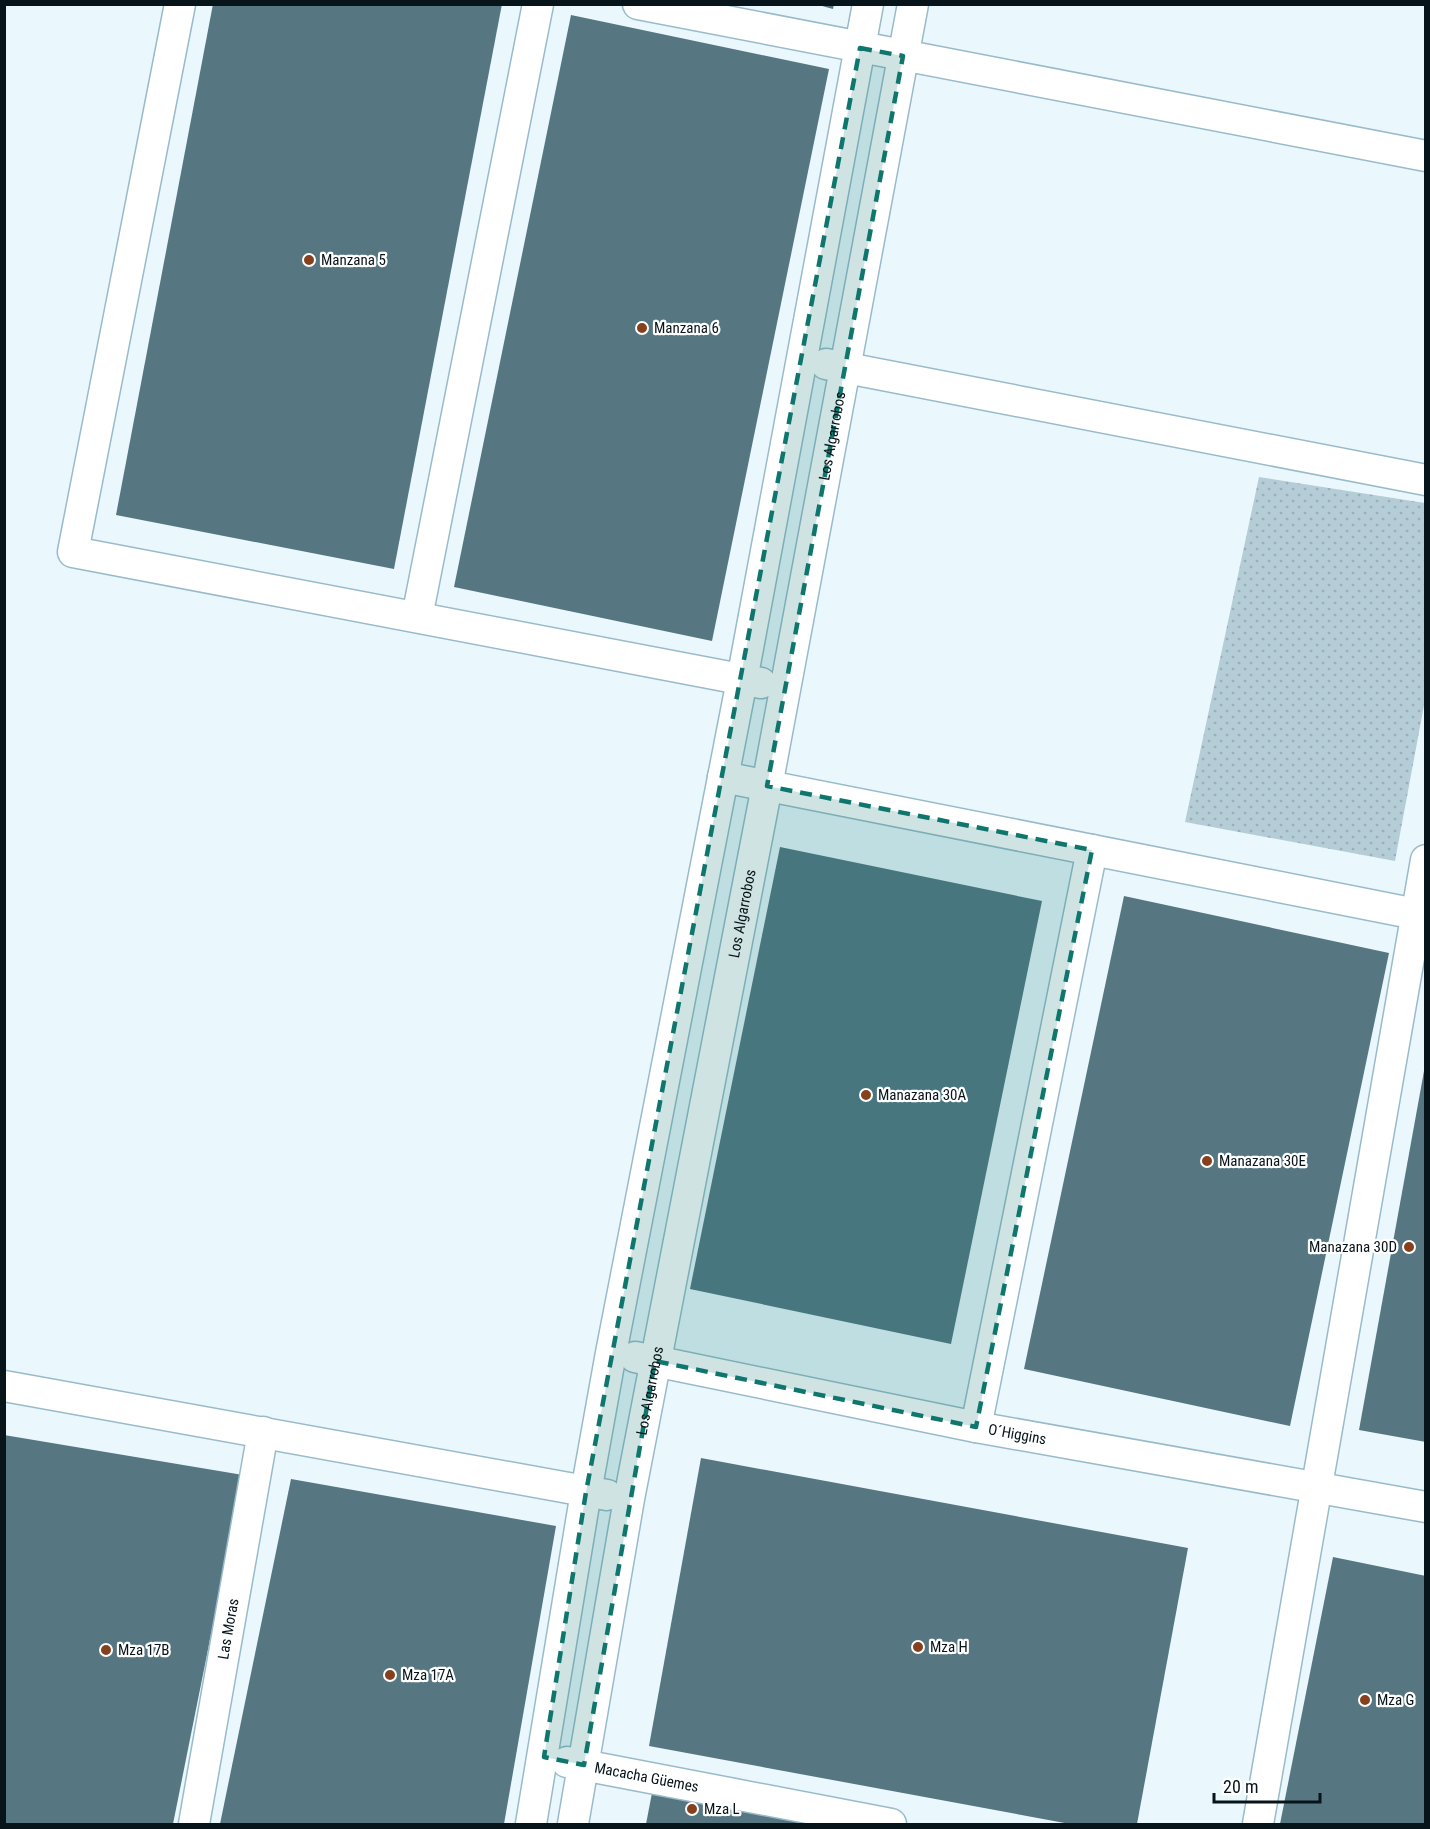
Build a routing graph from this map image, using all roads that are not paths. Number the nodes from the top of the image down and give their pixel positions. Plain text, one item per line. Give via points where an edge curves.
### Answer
1 (180, 4) edge
2 (538, 4) edge
3 (638, 4) edge
4 (868, 4) edge
5 (913, 4) edge
6 (860, 48) junction
7 (903, 56) junction
8 (1425, 156) edge
9 (803, 360) junction
10 (845, 368) junction
11 (1425, 480) edge
12 (417, 617) junction
13 (742, 680) junction
14 (785, 688) junction
15 (723, 777) junction
16 (767, 786) junction
17 (1092, 850) junction
18 (1425, 860) edge
19 (1420, 915) edge
20 (611, 1353) junction
21 (655, 1361) junction
22 (4, 1386) edge
23 (976, 1427) junction
24 (263, 1432) junction
25 (1316, 1487) junction
26 (586, 1492) junction
27 (629, 1499) junction
28 (1425, 1508) edge
29 (544, 1757) junction
30 (584, 1765) junction
31 (194, 1824) edge
32 (531, 1824) edge
33 (573, 1824) edge
34 (891, 1824) edge
35 (1258, 1824) edge

1 - 12 street via 74,552
2 - 12 street
3 - 6 street
4 - 6 street
5 - 7 street, Los Algarrobos
6 - 7 street
6 - 9 street
7 - 8 street
7 - 10 street, Los Algarrobos
9 - 10 street
9 - 13 street
10 - 11 street
10 - 14 street, Los Algarrobos
12 - 13 street
13 - 14 street
13 - 15 street
14 - 16 street, Los Algarrobos
15 - 16 street
15 - 20 street
16 - 17 street
16 - 21 street, Los Algarrobos
17 - 19 street
17 - 23 street
18 - 19 street
19 - 25 street
20 - 21 street, O´Higgins
20 - 26 street
21 - 23 street, O´Higgins
21 - 27 street, Los Algarrobos
22 - 24 street
23 - 25 street, O´Higgins
24 - 26 street
24 - 31 street, Las Moras
25 - 28 street, O´Higgins
25 - 35 street
26 - 27 street
26 - 29 street
27 - 30 street, Los Algarrobos
29 - 30 street, Macacha Güemes
29 - 32 street
30 - 33 street, Los Algarrobos
30 - 34 street, Macacha Güemes

